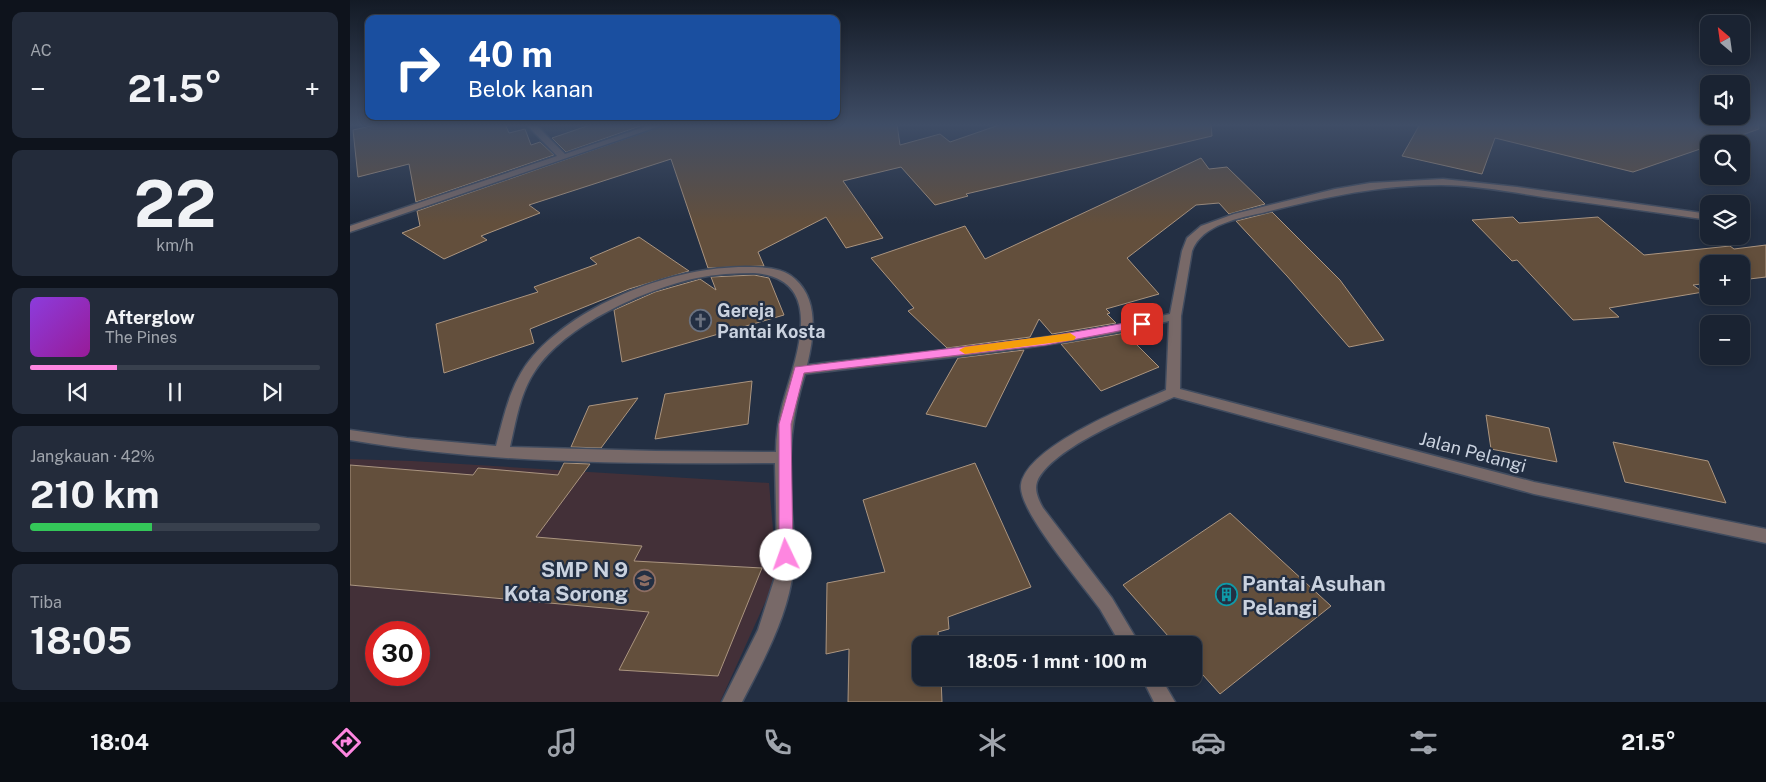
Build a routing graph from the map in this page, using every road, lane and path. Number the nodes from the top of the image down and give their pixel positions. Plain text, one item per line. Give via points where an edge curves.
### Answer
1 (563, 157) edge
2 (1700, 216) edge
3 (350, 229) edge
4 (1175, 316) junction
5 (799, 370) junction
6 (1173, 392) junction
7 (350, 436) edge
8 (501, 453) junction
9 (784, 457) junction
10 (1766, 536) edge
11 (1126, 636) edge
12 (1156, 686) edge
13 (732, 702) edge
14 (1165, 702) edge

1 - 3 street
2 - 4 street via 1508,188 1442,182 1403,183 1335,192 1238,216 1197,234 1186,251
4 - 5 street via 1046,341
4 - 6 street
5 - 8 street via 808,320 802,296 794,283 783,275 755,270 717,270 690,276 614,303 562,336 538,358 522,382
5 - 9 street via 785,424
6 - 10 street, Jalan Pelangi via 1534,488
6 - 11 street via 1088,432 1062,448 1038,467 1029,484 1036,512 1106,604
7 - 8 street
8 - 9 street
9 - 13 street via 786,555 783,583 768,629
12 - 14 street

